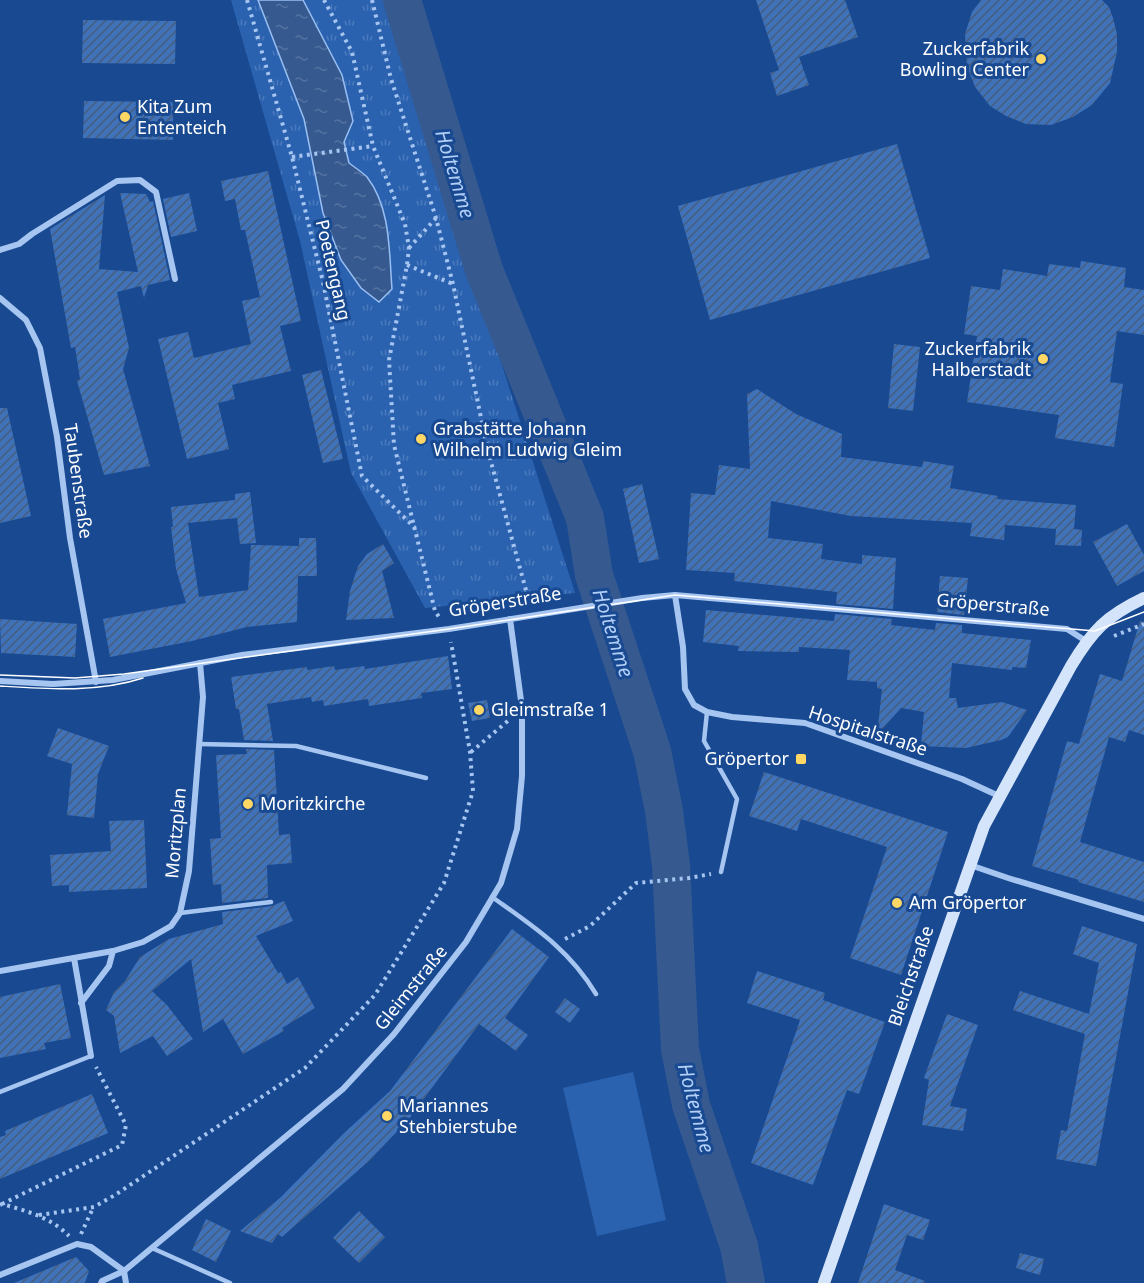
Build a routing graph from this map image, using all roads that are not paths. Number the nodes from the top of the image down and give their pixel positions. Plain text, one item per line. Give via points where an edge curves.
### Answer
1 (0, 250) edge
2 (175, 279) dead end
3 (0, 298) edge
4 (675, 595) junction
5 (1144, 598) edge
6 (510, 619) junction
7 (1086, 641) junction
8 (200, 663) junction
9 (0, 681) edge
10 (96, 682) junction
11 (707, 712) junction
12 (199, 744) junction
13 (426, 778) dead end
14 (999, 796) junction
15 (969, 865) junction
16 (721, 872) road end
17 (492, 897) junction
18 (272, 902) dead end
19 (180, 914) junction
20 (1144, 918) edge
21 (113, 951) junction
22 (74, 958) junction
23 (0, 971) edge
24 (596, 994) dead end
25 (81, 1003) junction
26 (91, 1056) joint
27 (0, 1092) edge
28 (152, 1248) junction
29 (124, 1271) junction
30 (0, 1275) edge
31 (101, 1283) edge
32 (126, 1283) edge
33 (230, 1283) edge
34 (824, 1283) edge

1 - 2 street via 19,244 117,181 140,180 156,192
3 - 10 street, Taubenstraße via 26,320 40,348
4 - 6 street, Gröperstraße
4 - 7 street, Gröperstraße via 1067,629
4 - 11 street via 683,647 684,689 694,705
5 - 7 main road, Bleichstraße via 1111,615
6 - 8 street, Gröperstraße
6 - 17 street, Gleimstraße via 522,708 522,776 517,829 501,883
7 - 14 main road, Bleichstraße
8 - 10 street, Gröperstraße
8 - 12 street, Moritzplan via 203,697
9 - 10 street, Gröperstraße
11 - 14 street, Hospitalstraße via 805,723
11 - 16 lane via 704,741 737,799
12 - 13 lane via 296,746
12 - 19 street, Moritzplan via 189,870
14 - 15 main road, Bleichstraße
15 - 20 street
15 - 34 main road, Bleichstraße
17 - 24 lane via 556,944 584,974
17 - 28 street, Gleimstraße via 466,942 402,1025 343,1089
18 - 19 lane
19 - 21 street via 171,926 143,942
21 - 22 street
21 - 25 street via 109,966
22 - 23 street
22 - 25 street
25 - 26 street
26 - 27 lane
28 - 29 street, Gleimstraße
28 - 33 lane
29 - 30 street via 91,1247 77,1244
29 - 31 street, Gleimstraße
29 - 32 street

